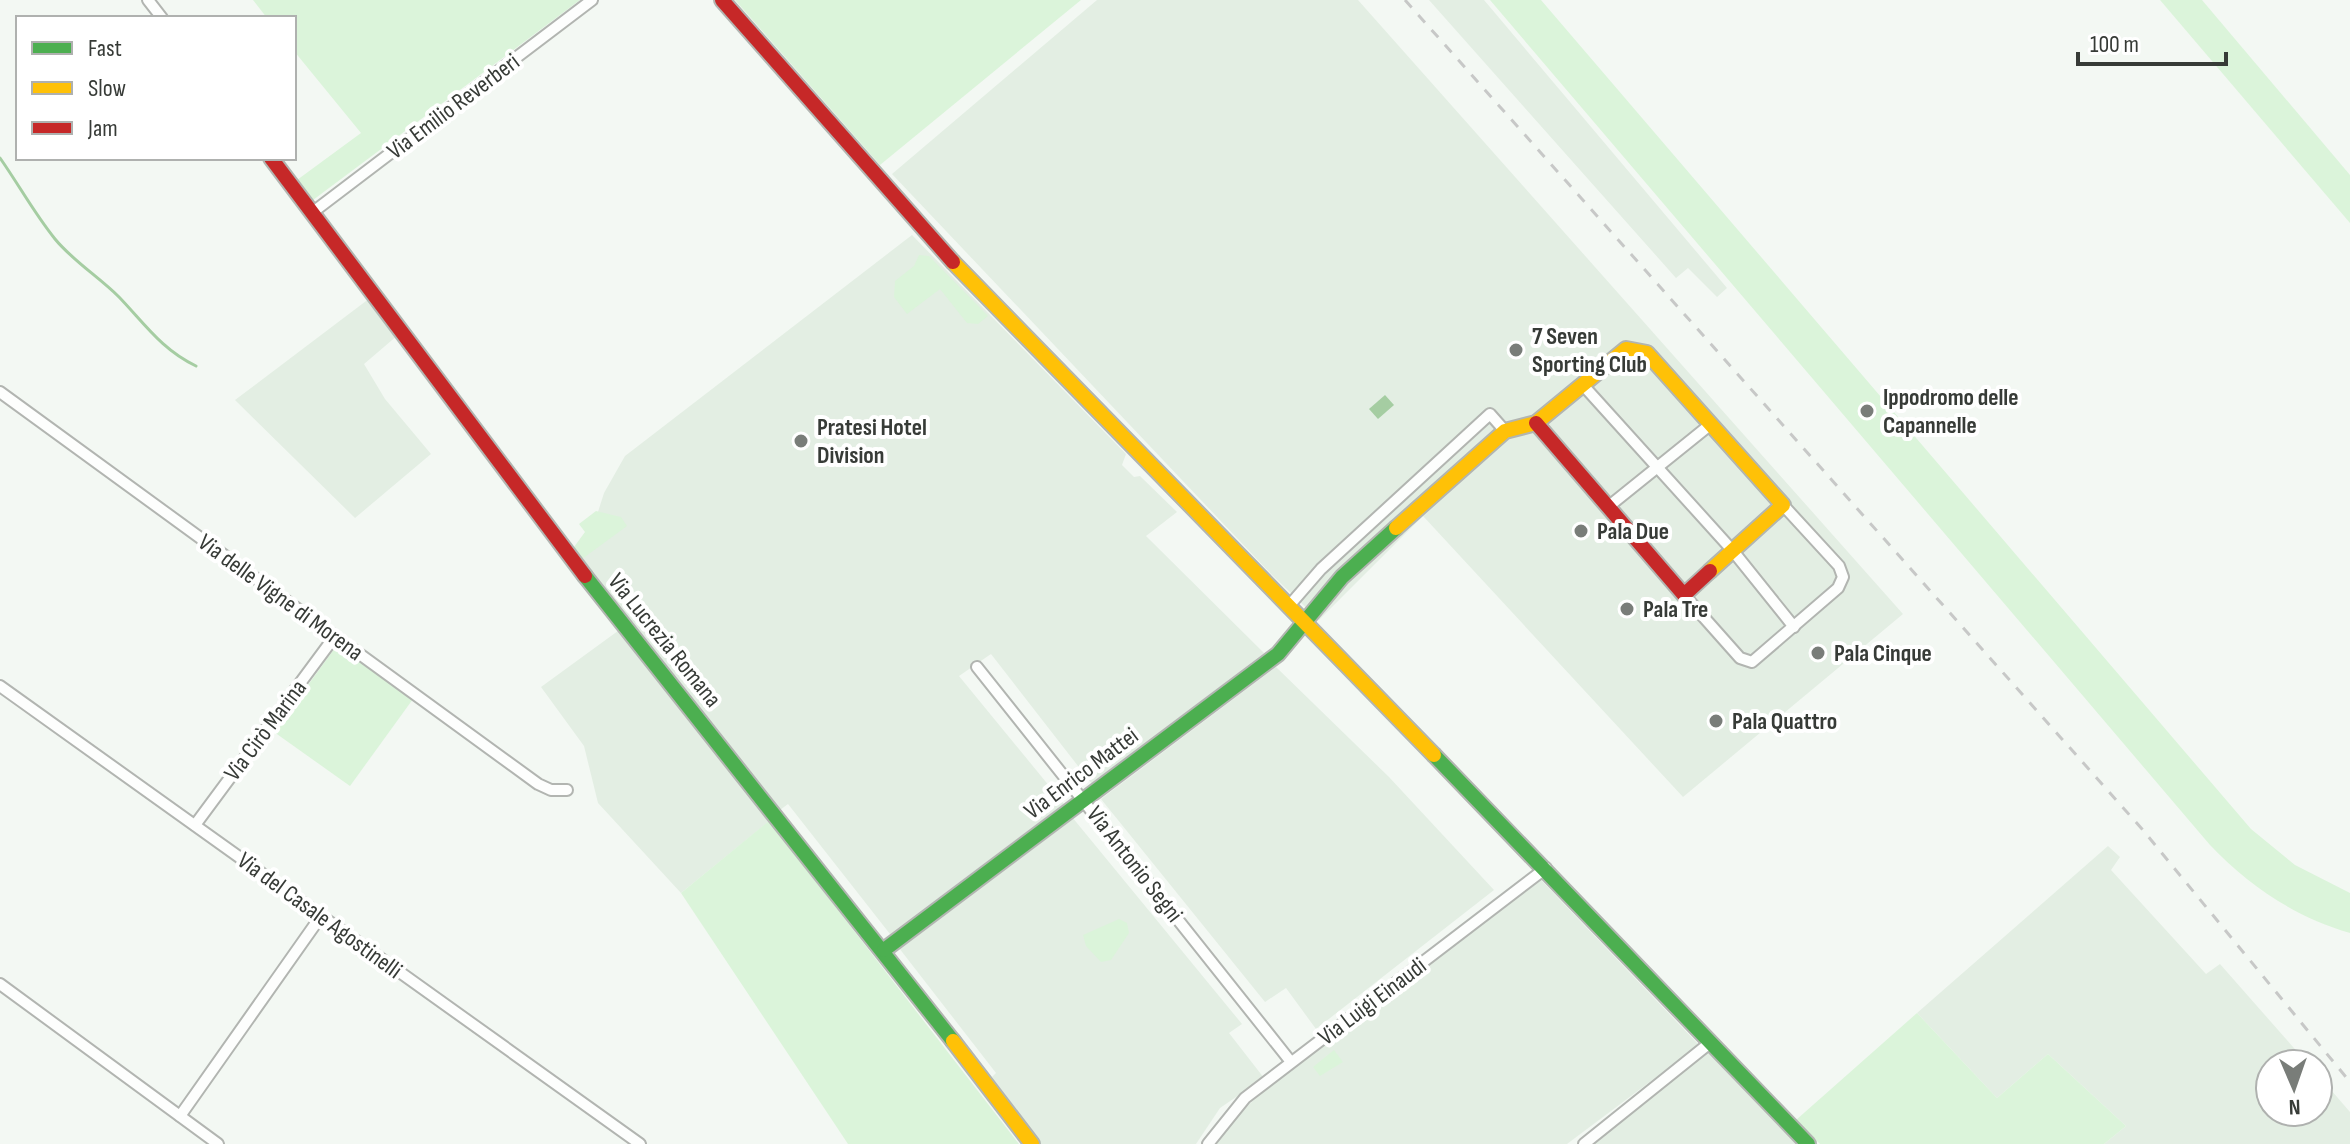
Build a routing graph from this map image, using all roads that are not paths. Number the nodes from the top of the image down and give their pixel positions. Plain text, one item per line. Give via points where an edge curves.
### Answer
1 (148, 0) edge
2 (592, 0) edge
3 (722, 0) edge
4 (160, 16) edge
5 (273, 160) edge
6 (313, 212) junction
7 (1582, 384) junction
8 (0, 392) edge
9 (1536, 423) junction
10 (1711, 424) junction
11 (1505, 431) junction
12 (1657, 467) junction
13 (1783, 505) junction
14 (1608, 507) junction
15 (1733, 551) junction
16 (1684, 595) junction
17 (1288, 607) junction
18 (1303, 626) junction
19 (1794, 627) junction
20 (335, 636) junction
21 (977, 667) dead end
22 (0, 686) edge
23 (567, 790) dead end
24 (1083, 798) junction
25 (195, 825) junction
26 (1546, 868) junction
27 (321, 916) junction
28 (884, 950) junction
29 (0, 984) edge
30 (1711, 1042) junction
31 (1291, 1062) junction
32 (180, 1116) junction
33 (218, 1144) edge
34 (640, 1144) edge
35 (1032, 1144) edge
36 (1208, 1144) edge
37 (1584, 1144) edge
38 (1808, 1144) edge

1 - 4 street
2 - 6 street, Via Emilio Reverberi
3 - 17 street via 969,281
5 - 6 street, Via Lucrezia Romana
6 - 28 street, Via Lucrezia Romana via 545,525
7 - 9 street
7 - 10 street via 1622,351 1638,349
7 - 12 street
8 - 20 street, Via delle Vigne di Morena
9 - 11 street
9 - 14 street
10 - 12 street
10 - 13 street
11 - 17 street via 1490,414 1321,569
11 - 18 street, Via Enrico Mattei via 1342,577
12 - 14 street
12 - 15 street
13 - 15 street
13 - 19 street via 1843,577
14 - 16 street
15 - 16 street
15 - 19 street
16 - 19 street via 1745,661 1757,660
17 - 18 street
18 - 24 street, Via Enrico Mattei via 1269,660
18 - 26 street
20 - 23 street, Via delle Vigne di Morena via 541,786
20 - 25 street, Via Cirò Marina
21 - 24 street, Via Antonio Segni
22 - 25 street, Via del Casale Agostinelli
24 - 28 street, Via Enrico Mattei
24 - 31 street, Via Antonio Segni
25 - 27 street, Via del Casale Agostinelli
26 - 30 street
26 - 31 street, Via Luigi Einaudi
27 - 32 street
27 - 34 street, Via del Casale Agostinelli
28 - 35 street, Via Lucrezia Romana
29 - 32 street
30 - 37 street
30 - 38 street
31 - 36 street, Via Luigi Einaudi via 1237,1106
32 - 33 street

